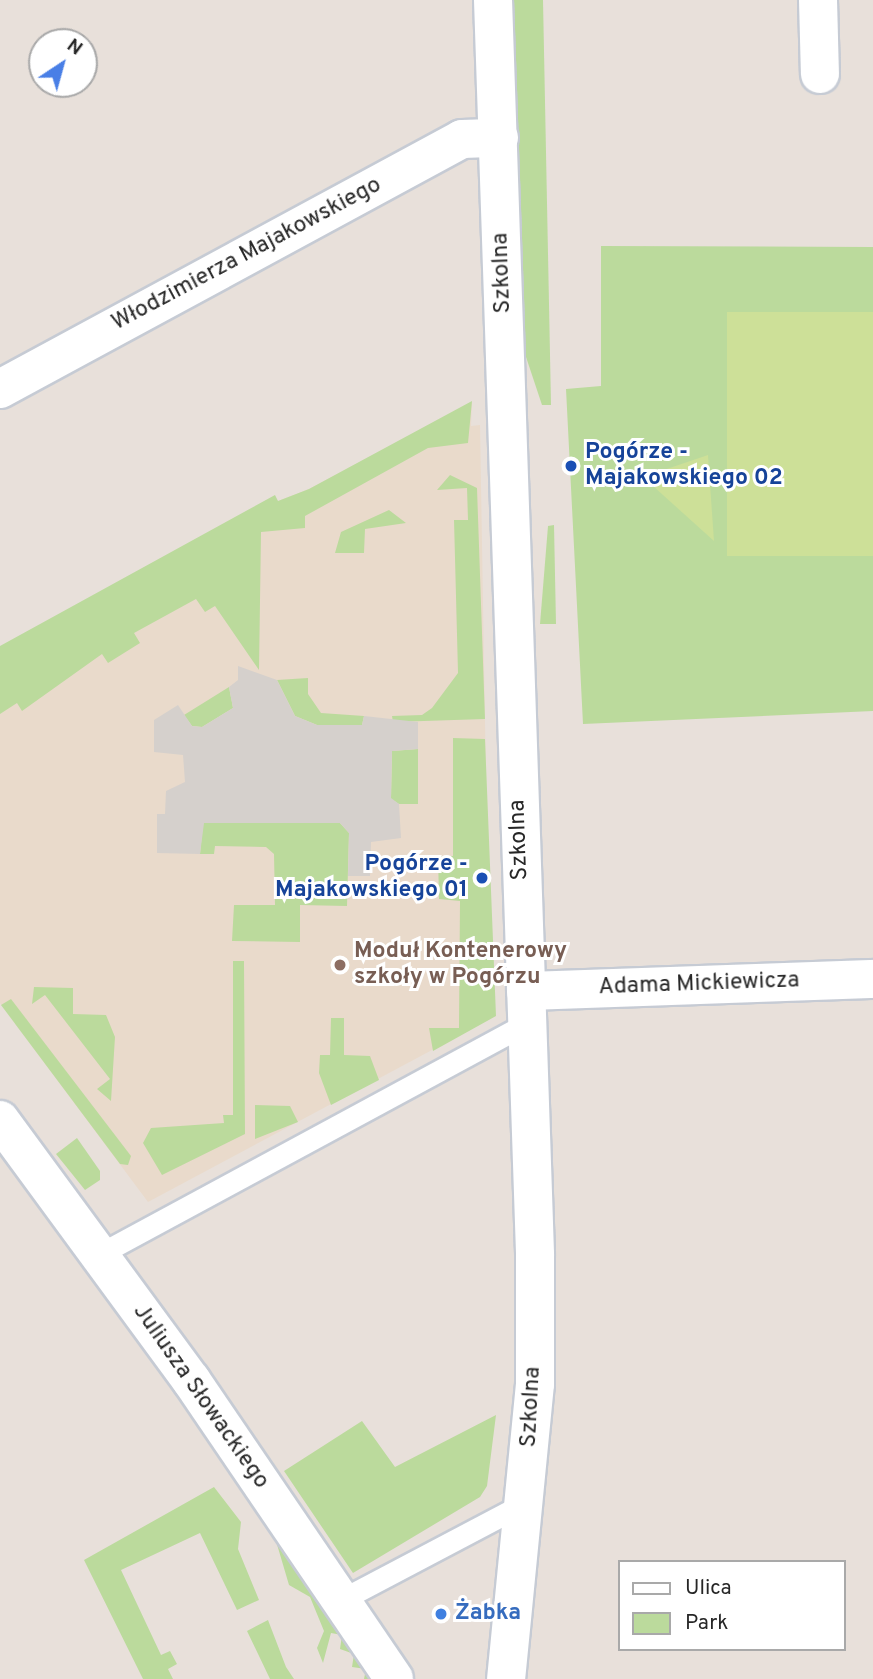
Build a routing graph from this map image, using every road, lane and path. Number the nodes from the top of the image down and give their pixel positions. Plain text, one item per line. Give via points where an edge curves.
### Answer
1 (493, 0) edge
2 (818, 0) edge
3 (820, 75) dead end
4 (499, 138) junction
5 (0, 389) edge
6 (873, 979) edge
7 (526, 1007) junction
8 (0, 1120) edge
9 (99, 1255) junction
10 (526, 1502) junction
11 (341, 1600) junction
12 (394, 1679) edge
13 (506, 1679) edge

1 - 4 street, Szkolna
2 - 3 street
4 - 5 street, Włodzimierza Majakowskiego via 462,139
4 - 7 street, Szkolna
6 - 7 street, Adama Mickiewicza
7 - 9 lane
7 - 10 street, Szkolna via 536,1315
8 - 9 street, Juliusza Słowackiego
9 - 11 street, Juliusza Słowackiego
10 - 11 lane
10 - 13 street, Szkolna
11 - 12 street, Juliusza Słowackiego

